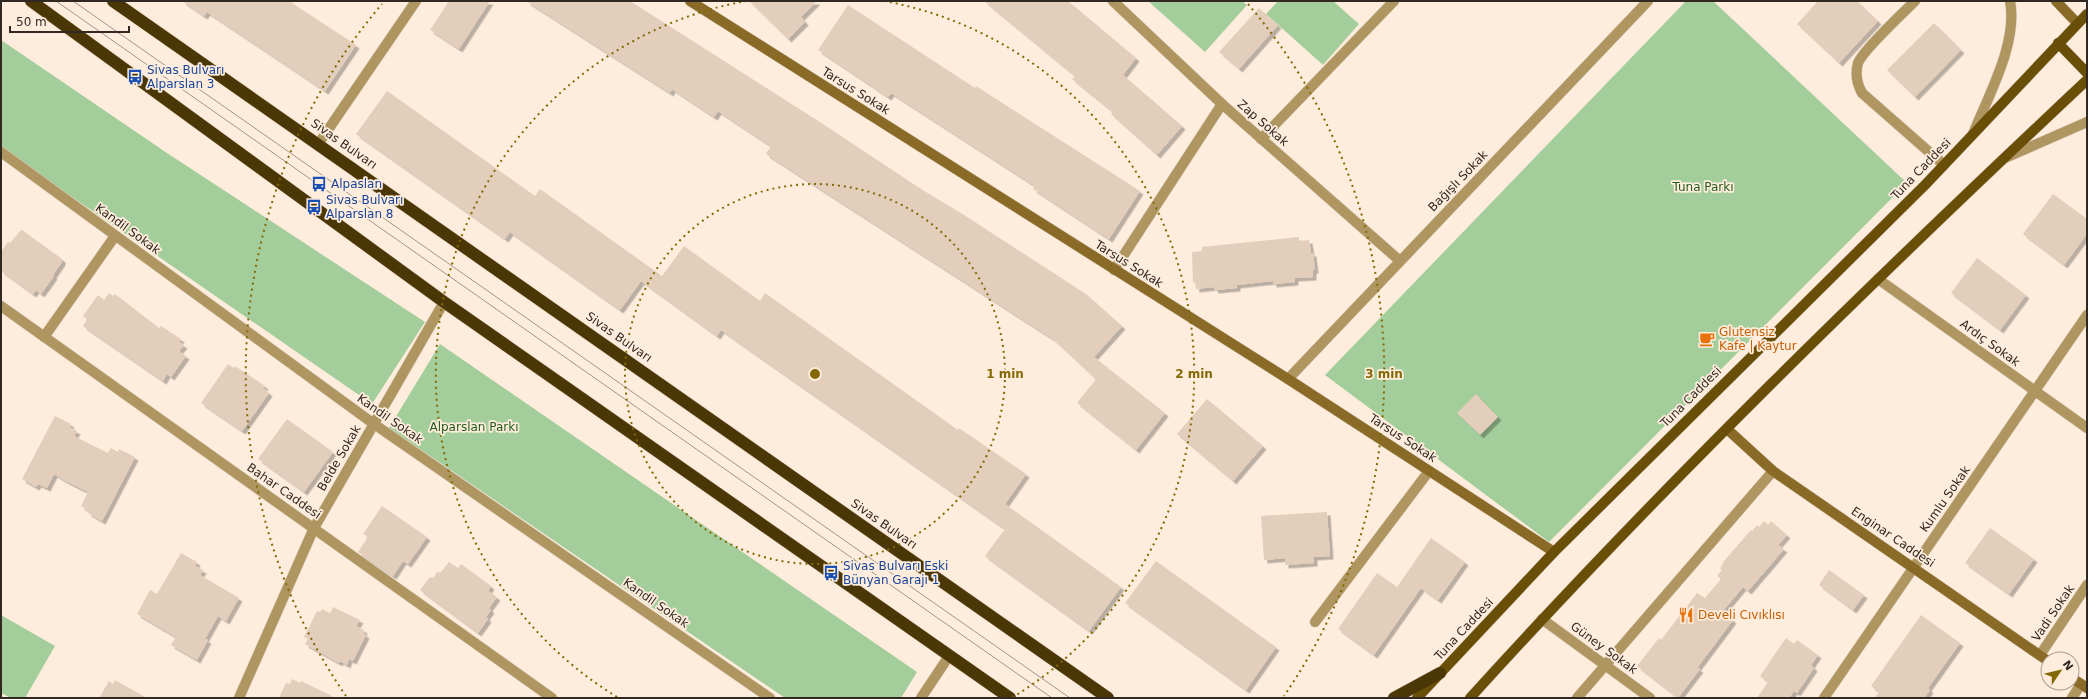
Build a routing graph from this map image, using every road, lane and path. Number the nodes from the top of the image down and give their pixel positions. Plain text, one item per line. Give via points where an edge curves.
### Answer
1 (30, 1) edge
2 (113, 1) edge
3 (416, 1) edge
4 (1113, 1) edge
5 (1394, 1) edge
6 (1648, 1) edge
7 (1916, 1) edge
8 (2010, 1) edge
9 (2056, 1) edge
10 (697, 3) edge
11 (2087, 14) edge
12 (2077, 23) junction
13 (2058, 43) junction
14 (2087, 73) edge
15 (2087, 80) edge
16 (1222, 104) junction
17 (2087, 122) edge
18 (1973, 134) junction
19 (1261, 139) junction
20 (319, 144) junction
21 (1, 152) edge
22 (2004, 158) junction
23 (1944, 165) junction
24 (115, 236) junction
25 (1400, 261) junction
26 (1114, 270) junction
27 (1878, 279) junction
28 (444, 302) junction
29 (1, 306) edge
30 (2087, 316) edge
31 (44, 337) junction
32 (1288, 379) junction
33 (2035, 391) junction
34 (374, 424) junction
35 (2087, 428) edge
36 (1727, 429) junction
37 (1430, 471) junction
38 (1773, 471) junction
39 (314, 528) junction
40 (1554, 552) junction
41 (1914, 567) junction
42 (2087, 585) edge
43 (1542, 619) junction
44 (1315, 622) dead end
45 (2048, 651) edge
46 (2040, 655) edge
47 (949, 656) junction
48 (1606, 665) junction
49 (1440, 674) junction
50 (2084, 686) edge
51 (239, 698) edge
52 (552, 698) edge
53 (770, 698) edge
54 (921, 698) edge
55 (1010, 698) edge
56 (1108, 698) edge
57 (1394, 698) edge
58 (1417, 698) edge
59 (1470, 698) edge
60 (1577, 698) edge
61 (1650, 698) edge
62 (1824, 698) edge
63 (2072, 698) edge

1 - 28 highway
2 - 20 highway, Sivas Bulvarı
3 - 20 street
4 - 16 street, Zap Sokak
5 - 19 street
6 - 25 street, Bağışlı Sokak
7 - 23 street via 1862,56 1857,68 1857,82 1862,93
8 - 18 street via 2012,24 2008,47
9 - 12 street
10 - 26 street, Tarsus Sokak
11 - 12 main road, Tuna Caddesi
12 - 13 main road, Tuna Caddesi
13 - 14 main road
13 - 18 main road, Tuna Caddesi
15 - 22 main road
16 - 19 street, Zap Sokak
16 - 26 street
17 - 22 street
18 - 23 main road, Tuna Caddesi
19 - 25 street, Zap Sokak
20 - 56 highway, Sivas Bulvarı
21 - 24 street, Kandil Sokak
22 - 27 main road
23 - 40 main road, Tuna Caddesi
24 - 31 street
24 - 34 street, Kandil Sokak
25 - 32 street, Bağışlı Sokak
26 - 32 street, Tarsus Sokak
27 - 33 street, Ardıç Sokak
27 - 36 main road
28 - 34 street, Belde Sokak
28 - 47 highway
29 - 31 street, Bahar Caddesi
30 - 33 street, Kumlu Sokak
31 - 39 street, Bahar Caddesi
32 - 37 street, Tarsus Sokak
33 - 35 street, Ardıç Sokak
33 - 41 street, Kumlu Sokak
34 - 39 street, Belde Sokak
34 - 53 street, Kandil Sokak
36 - 38 street, Enginar Caddesi
36 - 43 main road
37 - 40 street, Tarsus Sokak
37 - 44 street
38 - 41 street, Enginar Caddesi
38 - 48 street
39 - 51 street, Belde Sokak
39 - 52 street, Bahar Caddesi
40 - 49 main road, Tuna Caddesi
41 - 46 street, Enginar Caddesi
41 - 62 street, Kumlu Sokak
42 - 45 street, Vadi Sokak
43 - 48 street, Güney Sokak
43 - 59 main road
47 - 54 street
47 - 55 highway
48 - 60 street
48 - 61 street, Güney Sokak
49 - 57 highway
49 - 58 main road, Tuna Caddesi
50 - 63 street

